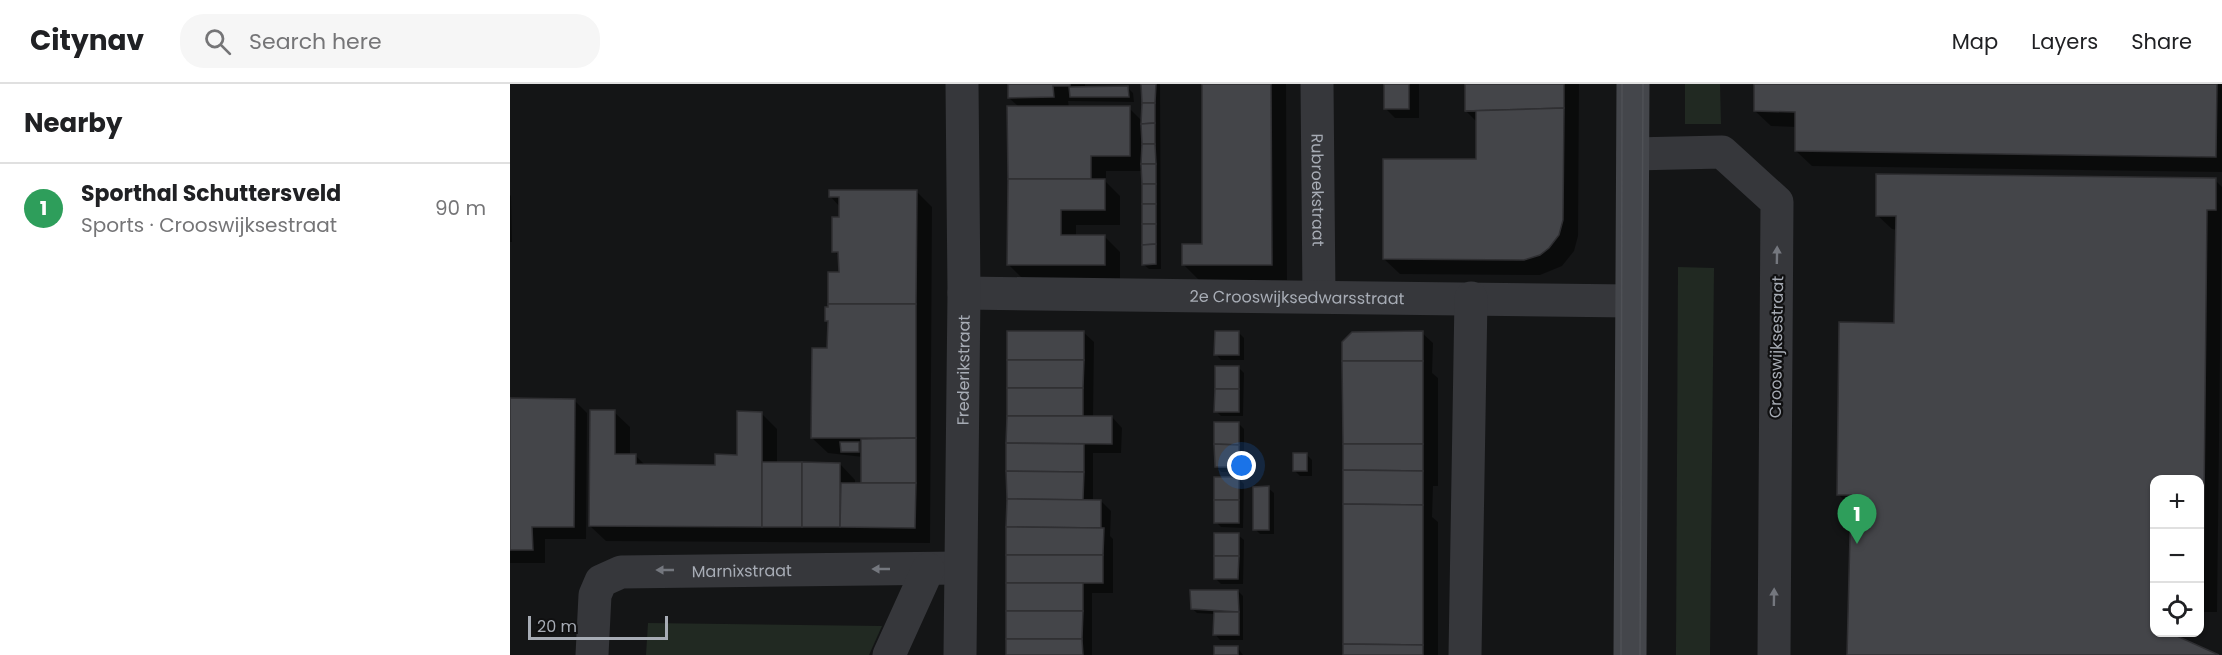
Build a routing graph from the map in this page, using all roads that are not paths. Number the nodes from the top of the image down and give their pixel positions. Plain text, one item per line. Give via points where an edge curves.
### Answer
1 (962, 84) edge
2 (1317, 84) edge
3 (1633, 84) edge
4 (1633, 154) junction
5 (964, 293) junction
6 (1319, 296) junction
7 (1471, 298) junction
8 (1630, 301) junction
9 (960, 568) junction
10 (928, 569) junction
11 (592, 655) edge
12 (889, 655) edge
13 (960, 655) edge
14 (1465, 655) edge
15 (1630, 655) edge
16 (1774, 655) edge

1 - 5 street, Frederikstraat
2 - 6 street, Rubroekstraat
3 - 4 street
4 - 8 street
16 -> 4 street, Crooswijksestraat via 1777,202 1722,152
5 - 6 street, 2e Crooswijksedwarsstraat
5 - 9 street, Frederikstraat
6 - 7 street, 2e Crooswijksedwarsstraat
7 - 8 street, 2e Crooswijksedwarsstraat
7 - 14 street
8 - 15 street
9 - 10 street, Marnixstraat
9 - 13 street, Frederikstraat
10 -> 11 street, Marnixstraat via 621,572 601,581 595,595
10 - 12 street

